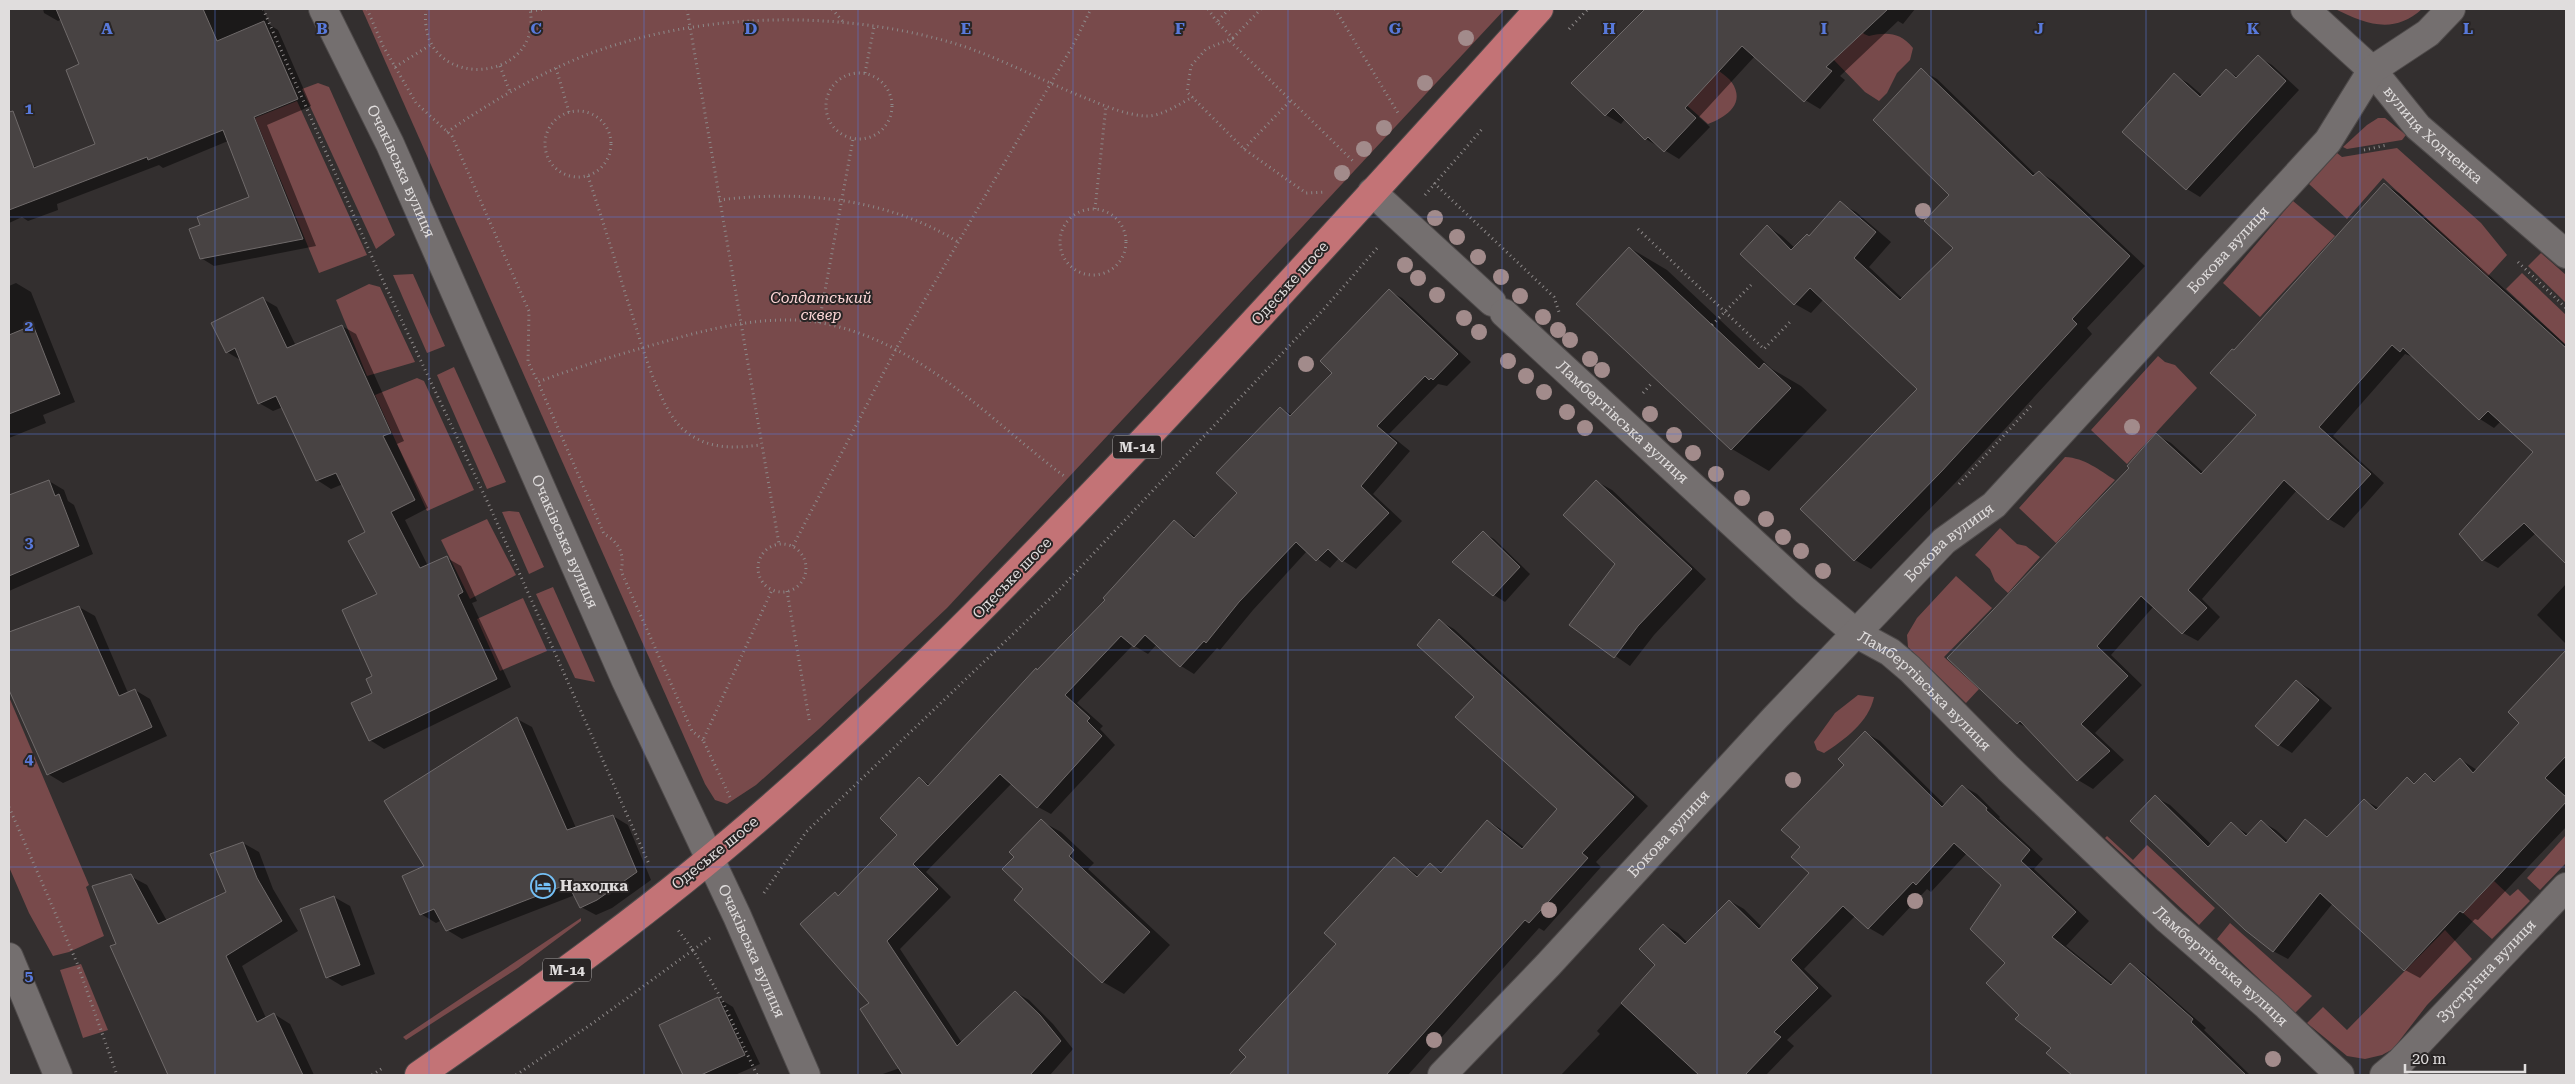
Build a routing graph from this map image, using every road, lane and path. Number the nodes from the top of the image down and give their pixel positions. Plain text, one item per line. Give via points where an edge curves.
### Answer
1 (263, 9) edge
2 (323, 9) edge
3 (367, 9) edge
4 (426, 9) edge
5 (546, 9) edge
6 (686, 9) edge
7 (832, 9) edge
8 (1091, 9) edge
9 (1208, 9) edge
10 (1229, 9) edge
11 (1261, 9) edge
12 (1335, 9) edge
13 (1539, 9) edge
14 (1588, 9) edge
15 (2306, 9) edge
16 (2450, 9) edge
17 (530, 10) edge
18 (1217, 22) junction
19 (846, 24) junction
20 (874, 26) junction
21 (690, 28) junction
22 (1568, 31) dead end
23 (1232, 39) junction
24 (432, 44) junction
25 (500, 66) junction
26 (396, 67) junction
27 (556, 68) junction
28 (2372, 70) junction
29 (865, 73) junction
30 (1049, 84) junction
31 (510, 92) junction
32 (1193, 98) junction
33 (1290, 100) junction
34 (1106, 106) junction
35 (569, 112) junction
36 (1398, 115) dead end
37 (1485, 126) dead end
38 (2418, 127) junction
39 (448, 132) junction
40 (853, 139) junction
41 (2328, 141) junction
42 (1244, 149) junction
43 (1354, 162) dead end
44 (588, 176) junction
45 (1434, 183) junction
46 (1326, 192) dead end
47 (1372, 192) junction
48 (719, 200) junction
49 (842, 200) junction
50 (1095, 209) junction
51 (1403, 220) junction
52 (1638, 229) dead end
53 (958, 242) junction
54 (2566, 254) edge
55 (1751, 285) dead end
56 (1724, 312) junction
57 (1562, 320) dead end
58 (1790, 322) dead end
59 (819, 323) junction
60 (740, 324) junction
61 (1712, 325) dead end
62 (643, 347) junction
63 (896, 349) junction
64 (538, 382) junction
65 (1651, 384) dead end
66 (1649, 401) dead end
67 (2031, 406) dead end
68 (761, 445) junction
69 (1064, 476) dead end
70 (1954, 489) dead end
71 (779, 544) junction
72 (793, 546) junction
73 (772, 590) junction
74 (786, 591) junction
75 (1857, 634) junction
76 (811, 726) dead end
77 (703, 740) junction
78 (730, 796) dead end
79 (9, 807) edge
80 (710, 859) junction
81 (650, 866) dead end
82 (2566, 888) edge
83 (737, 916) junction
84 (9, 956) edge
85 (388, 1064) dead end
86 (58, 1075) edge
87 (117, 1075) edge
88 (372, 1075) edge
89 (419, 1075) edge
90 (757, 1075) edge
91 (806, 1075) edge
92 (1442, 1075) edge
93 (2340, 1075) edge
94 (2384, 1075) edge

1 - 81 path via 376,266 488,504
2 - 80 street, Очаківська вулиця via 390,144 626,681
3 - 26 path
4 - 24 path via 427,32
5 - 17 path
6 - 21 path
7 - 19 path
8 - 30 path
9 - 18 path
10 - 18 path
11 - 23 path
12 - 36 path
13 - 47 highway, Одеське шосе / М-14
14 - 22 path
15 - 28 street, вулиця Ходченка
16 - 28 street, Бокова вулиця via 2428,33
17 - 25 path via 531,24 521,49
18 - 23 path
19 - 20 path
19 - 21 path via 777,20
20 - 29 path
20 - 30 path via 955,44
21 - 27 path via 587,55
21 - 48 path
23 - 32 path via 1206,50 1191,66 1188,92
23 - 33 path
24 - 25 path via 449,63 462,68 475,71
24 - 26 path
25 - 31 path
26 - 39 path via 416,103
27 - 31 path
27 - 35 path
28 - 38 street, вулиця Ходченка
28 - 41 street, Бокова вулиця
29 - 40 path via 841,78 827,97 828,121 839,133
29 - 40 path via 885,85 893,108 883,130 869,138
30 - 34 path
30 - 53 path
31 - 39 path
32 - 34 path via 1146,116
32 - 42 path
33 - 42 path
33 - 43 path
34 - 50 path
35 - 44 path via 555,120 547,133 547,157 564,174
35 - 44 path via 593,113 605,123 612,138 607,162
37 - 45 path
38 - 41 path via 2404,142 2342,154
38 - 54 street, вулиця Ходченка
39 - 64 path via 528,311 528,362
40 - 49 path
41 - 75 street, Бокова вулиця via 1994,505 1944,541
42 - 46 path via 1306,194
44 - 62 path
45 - 51 path
45 - 57 path via 1554,297
47 - 51 street, Ламбертівська вулиця
47 - 80 highway, Одеське шосе / М-14 via 1022,569 885,703 779,801
48 - 49 path via 753,196
48 - 60 path
49 - 53 path via 912,219
49 - 59 path
50 - 50 path via 1110,214 1122,225 1127,240 1120,263 1107,273 1091,276 1070,266 1064,260 1060,245 1066,222 1079,212
51 - 75 street, Ламбертівська вулиця via 1805,590
51 - 83 path via 1323,310 1059,590 806,832 766,890
52 - 56 path
53 - 63 path
55 - 56 path
56 - 58 path via 1764,349
56 - 61 path
59 - 60 path via 786,320
59 - 63 path
60 - 62 path
60 - 68 path
62 - 64 path via 588,362
62 - 68 path via 668,408 685,431 716,447
63 - 69 path via 953,386
63 - 72 path
64 - 77 path via 604,534 615,540 624,560 621,571 692,731
65 - 66 path via 1641,394
67 - 70 path
68 - 71 path
71 - 72 path
71 - 73 path via 767,548 758,564 762,582
72 - 74 path via 805,561 805,574 798,585
73 - 74 path
73 - 77 path
74 - 76 path
75 - 92 street, Бокова вулиця
75 - 93 street, Ламбертівська вулиця via 1890,652 1910,669 2008,768 2168,920
77 - 78 path
79 - 87 path via 77,964
80 - 83 street, Очаківська вулиця
80 - 89 highway, Одеське шосе / М-14 via 603,944
82 - 94 street, Зустрічна вулиця via 2401,1062
83 - 90 path via 720,932 692,950 721,998
83 - 91 street, Очаківська вулиця
84 - 86 street
85 - 88 path

